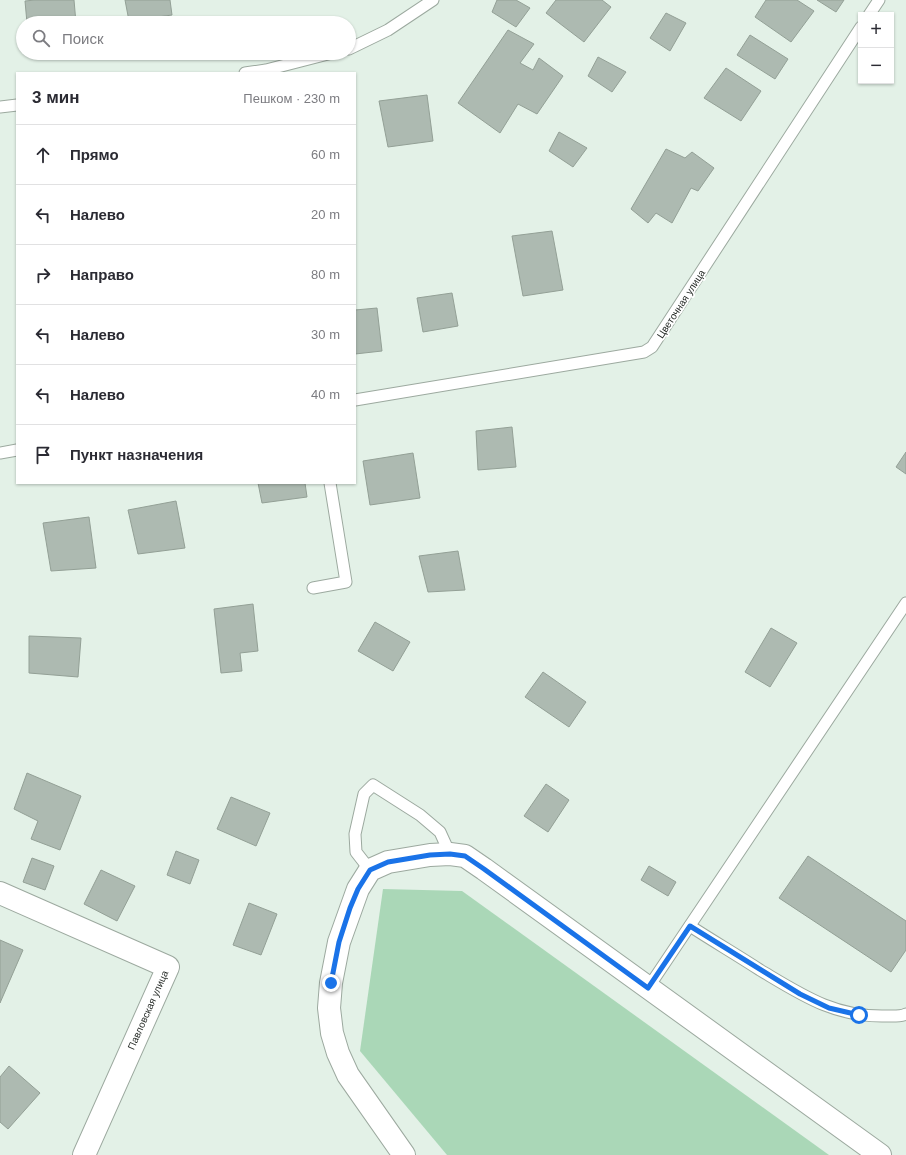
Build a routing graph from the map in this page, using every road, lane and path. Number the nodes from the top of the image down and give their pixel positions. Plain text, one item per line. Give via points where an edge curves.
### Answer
1 (433, 0) edge
2 (879, 0) edge
3 (871, 12) edge
4 (858, 32) edge
5 (356, 46) edge
6 (305, 60) edge
7 (252, 72) edge
8 (16, 105) edge
9 (0, 107) edge
10 (356, 400) edge
11 (16, 450) edge
12 (0, 453) edge
13 (330, 484) edge
14 (313, 588) dead end
15 (906, 603) edge
16 (450, 854) junction
17 (370, 870) junction
18 (0, 893) edge
19 (690, 926) junction
20 (648, 988) junction
21 (906, 1014) edge
22 (84, 1155) edge
23 (404, 1155) edge
24 (880, 1155) edge

1 - 5 lane via 388,30
2 - 3 lane
4 - 10 lane, Цветочная улица via 652,347 644,352
6 - 7 lane
8 - 9 lane
11 - 12 lane
13 - 14 lane via 346,582
15 - 19 lane
16 - 17 street via 388,862
16 - 17 lane via 440,832 420,815 373,785 364,794 355,834 356,852
16 - 20 street via 465,856
17 - 23 street via 358,889 339,942 331,983 331,1026 338,1053 348,1075
18 - 22 street, Павловская улица via 168,967
19 - 20 lane
19 - 21 lane via 800,994 829,1008 859,1015
20 - 24 street

